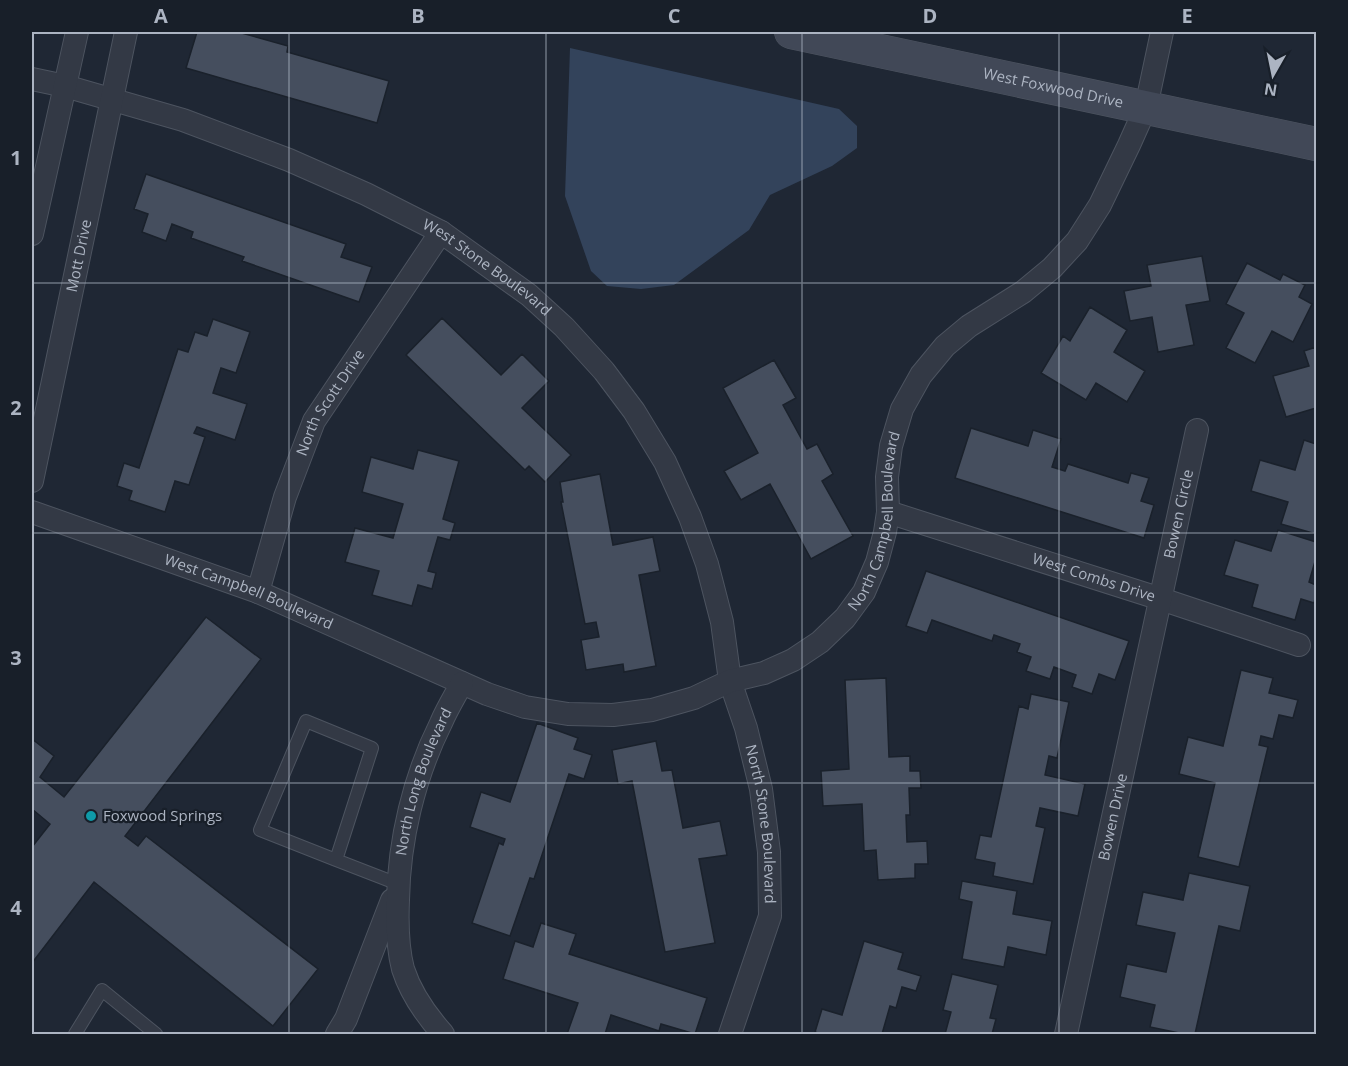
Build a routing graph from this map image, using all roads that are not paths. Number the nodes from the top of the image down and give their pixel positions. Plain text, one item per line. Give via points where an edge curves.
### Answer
1 (77, 32) edge
2 (126, 32) edge
3 (790, 32) edge
4 (1162, 32) edge
5 (32, 79) edge
6 (65, 86) junction
7 (113, 99) junction
8 (1146, 107) junction
9 (1317, 144) edge
10 (441, 232) junction
11 (32, 234) edge
12 (1197, 430) dead end
13 (32, 482) edge
14 (32, 512) edge
15 (888, 512) junction
16 (258, 592) junction
17 (1161, 599) junction
18 (1299, 645) dead end
19 (730, 681) junction
20 (462, 683) junction
21 (336, 860) junction
22 (398, 884) junction
23 (400, 956) junction
24 (361, 979) junction
25 (75, 1035) edge
26 (156, 1035) edge
27 (337, 1035) edge
28 (443, 1035) edge
29 (730, 1035) edge
30 (1066, 1035) edge

1 - 6 street
2 - 7 street, Mott Drive
3 - 8 main road, West Foxwood Drive
4 - 8 street, North Campbell Boulevard
5 - 6 street, West Stone Boulevard
6 - 7 street, West Stone Boulevard
6 - 11 street
7 - 10 street, West Stone Boulevard via 183,120 289,160
7 - 13 street, Mott Drive
8 - 9 main road, West Foxwood Drive
8 - 15 street, North Campbell Boulevard via 1100,205 1077,241 1023,292 945,346 921,375 902,409 891,446
10 - 16 street, North Scott Drive via 314,421 285,497
10 - 19 street, West Stone Boulevard via 529,295 564,327 634,411 665,462 707,564 722,622
12 - 17 street, Bowen Circle
14 - 16 street, West Campbell Boulevard
15 - 17 street, West Combs Drive
15 - 19 street, North Campbell Boulevard via 877,562 864,592 845,618 793,660 764,673
16 - 20 street, West Campbell Boulevard
17 - 18 street, West Combs Drive
17 - 30 street, Bowen Drive
19 - 20 street, North Campbell Boulevard via 694,698 652,710 613,715 568,714 525,707
19 - 29 street, North Stone Boulevard via 761,789 769,852 770,916
20 - 22 street, North Long Boulevard via 419,776 405,829
21 - 21 lane via 372,748 306,721 260,830
21 - 22 lane
22 - 23 street
22 - 24 street
23 - 24 street
23 - 28 street via 411,991
24 - 27 street
25 - 26 lane via 102,990

